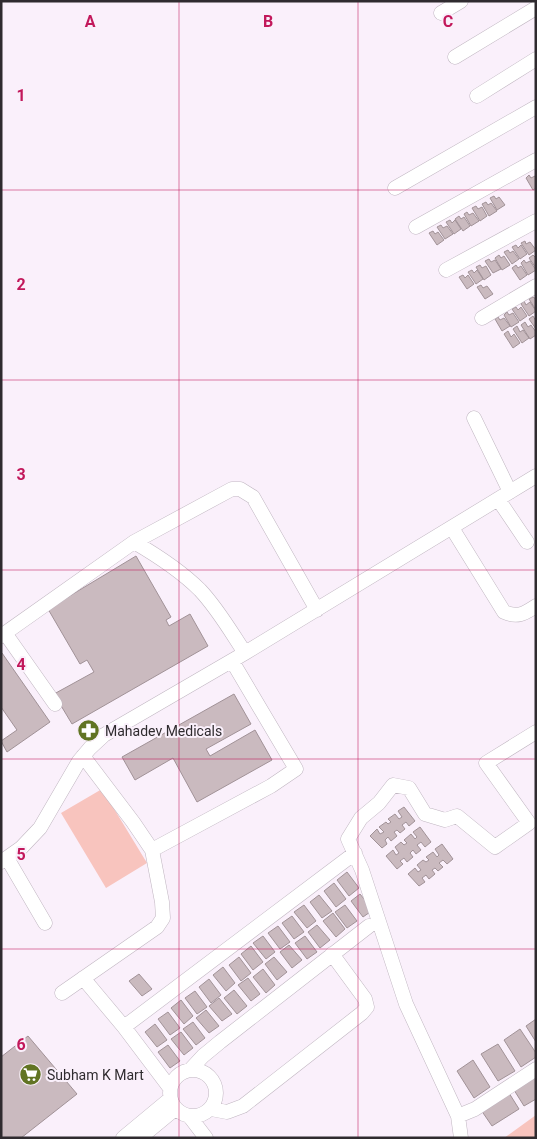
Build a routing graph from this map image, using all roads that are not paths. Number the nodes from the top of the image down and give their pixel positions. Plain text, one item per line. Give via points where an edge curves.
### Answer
1 (461, 1) edge
2 (532, 10) edge
3 (441, 13) dead end
4 (455, 57) dead end
5 (536, 59) edge
6 (477, 96) dead end
7 (536, 108) edge
8 (536, 160) edge
9 (395, 188) dead end
10 (536, 221) edge
11 (416, 227) dead end
12 (446, 270) dead end
13 (536, 286) edge
14 (482, 318) dead end
15 (474, 418) dead end
16 (536, 476) edge
17 (504, 495) junction
18 (452, 528) junction
19 (134, 542) junction
20 (527, 542) dead end
21 (536, 606) edge
22 (317, 610) junction
23 (3, 634) edge
24 (245, 654) junction
25 (232, 661) junction
26 (56, 704) dead end
27 (536, 732) edge
28 (83, 756) junction
29 (152, 850) junction
30 (355, 853) junction
31 (4, 860) edge
32 (45, 923) dead end
33 (369, 926) dead end
34 (332, 954) junction
35 (83, 978) junction
36 (62, 993) dead end
37 (124, 1026) junction
38 (536, 1069) edge
39 (190, 1070) junction
40 (172, 1099) junction
41 (211, 1109) junction
42 (458, 1116) junction
43 (190, 1117) junction
44 (123, 1138) edge
45 (140, 1138) edge
46 (206, 1138) edge
47 (456, 1138) edge
48 (462, 1138) edge

1 - 3 street
2 - 4 street
5 - 6 street
7 - 9 street
8 - 11 street
10 - 12 street
13 - 14 street
15 - 17 street
16 - 17 street
17 - 18 street
17 - 20 street
18 - 21 street via 504,612 513,616
18 - 22 street
19 - 22 street via 232,489 240,488 253,497
19 - 23 street
19 - 24 street via 158,556 200,590
22 - 24 street
23 - 26 street
24 - 25 street
25 - 28 street via 104,735
25 - 29 street via 296,769 272,786
27 - 30 street via 486,763 529,823 495,847 457,816 445,820 425,814 409,788 393,785 361,818 348,839
28 - 29 street
28 - 31 street via 40,828
29 - 35 street via 163,918 157,927
30 - 37 street
30 - 42 street via 406,1004
31 - 32 street
33 - 34 street
34 - 39 street via 220,1042
34 - 41 street via 365,998 367,1004 362,1013 243,1106 227,1112
35 - 36 street
35 - 37 street
37 - 40 street
38 - 42 street via 475,1109
39 - 40 street via 175,1078
39 - 41 street via 206,1074 214,1083 216,1099
40 - 43 street via 185,1116
40 - 44 street
40 - 45 street
41 - 43 street via 201,1116
42 - 47 street
42 - 48 street
43 - 46 street

